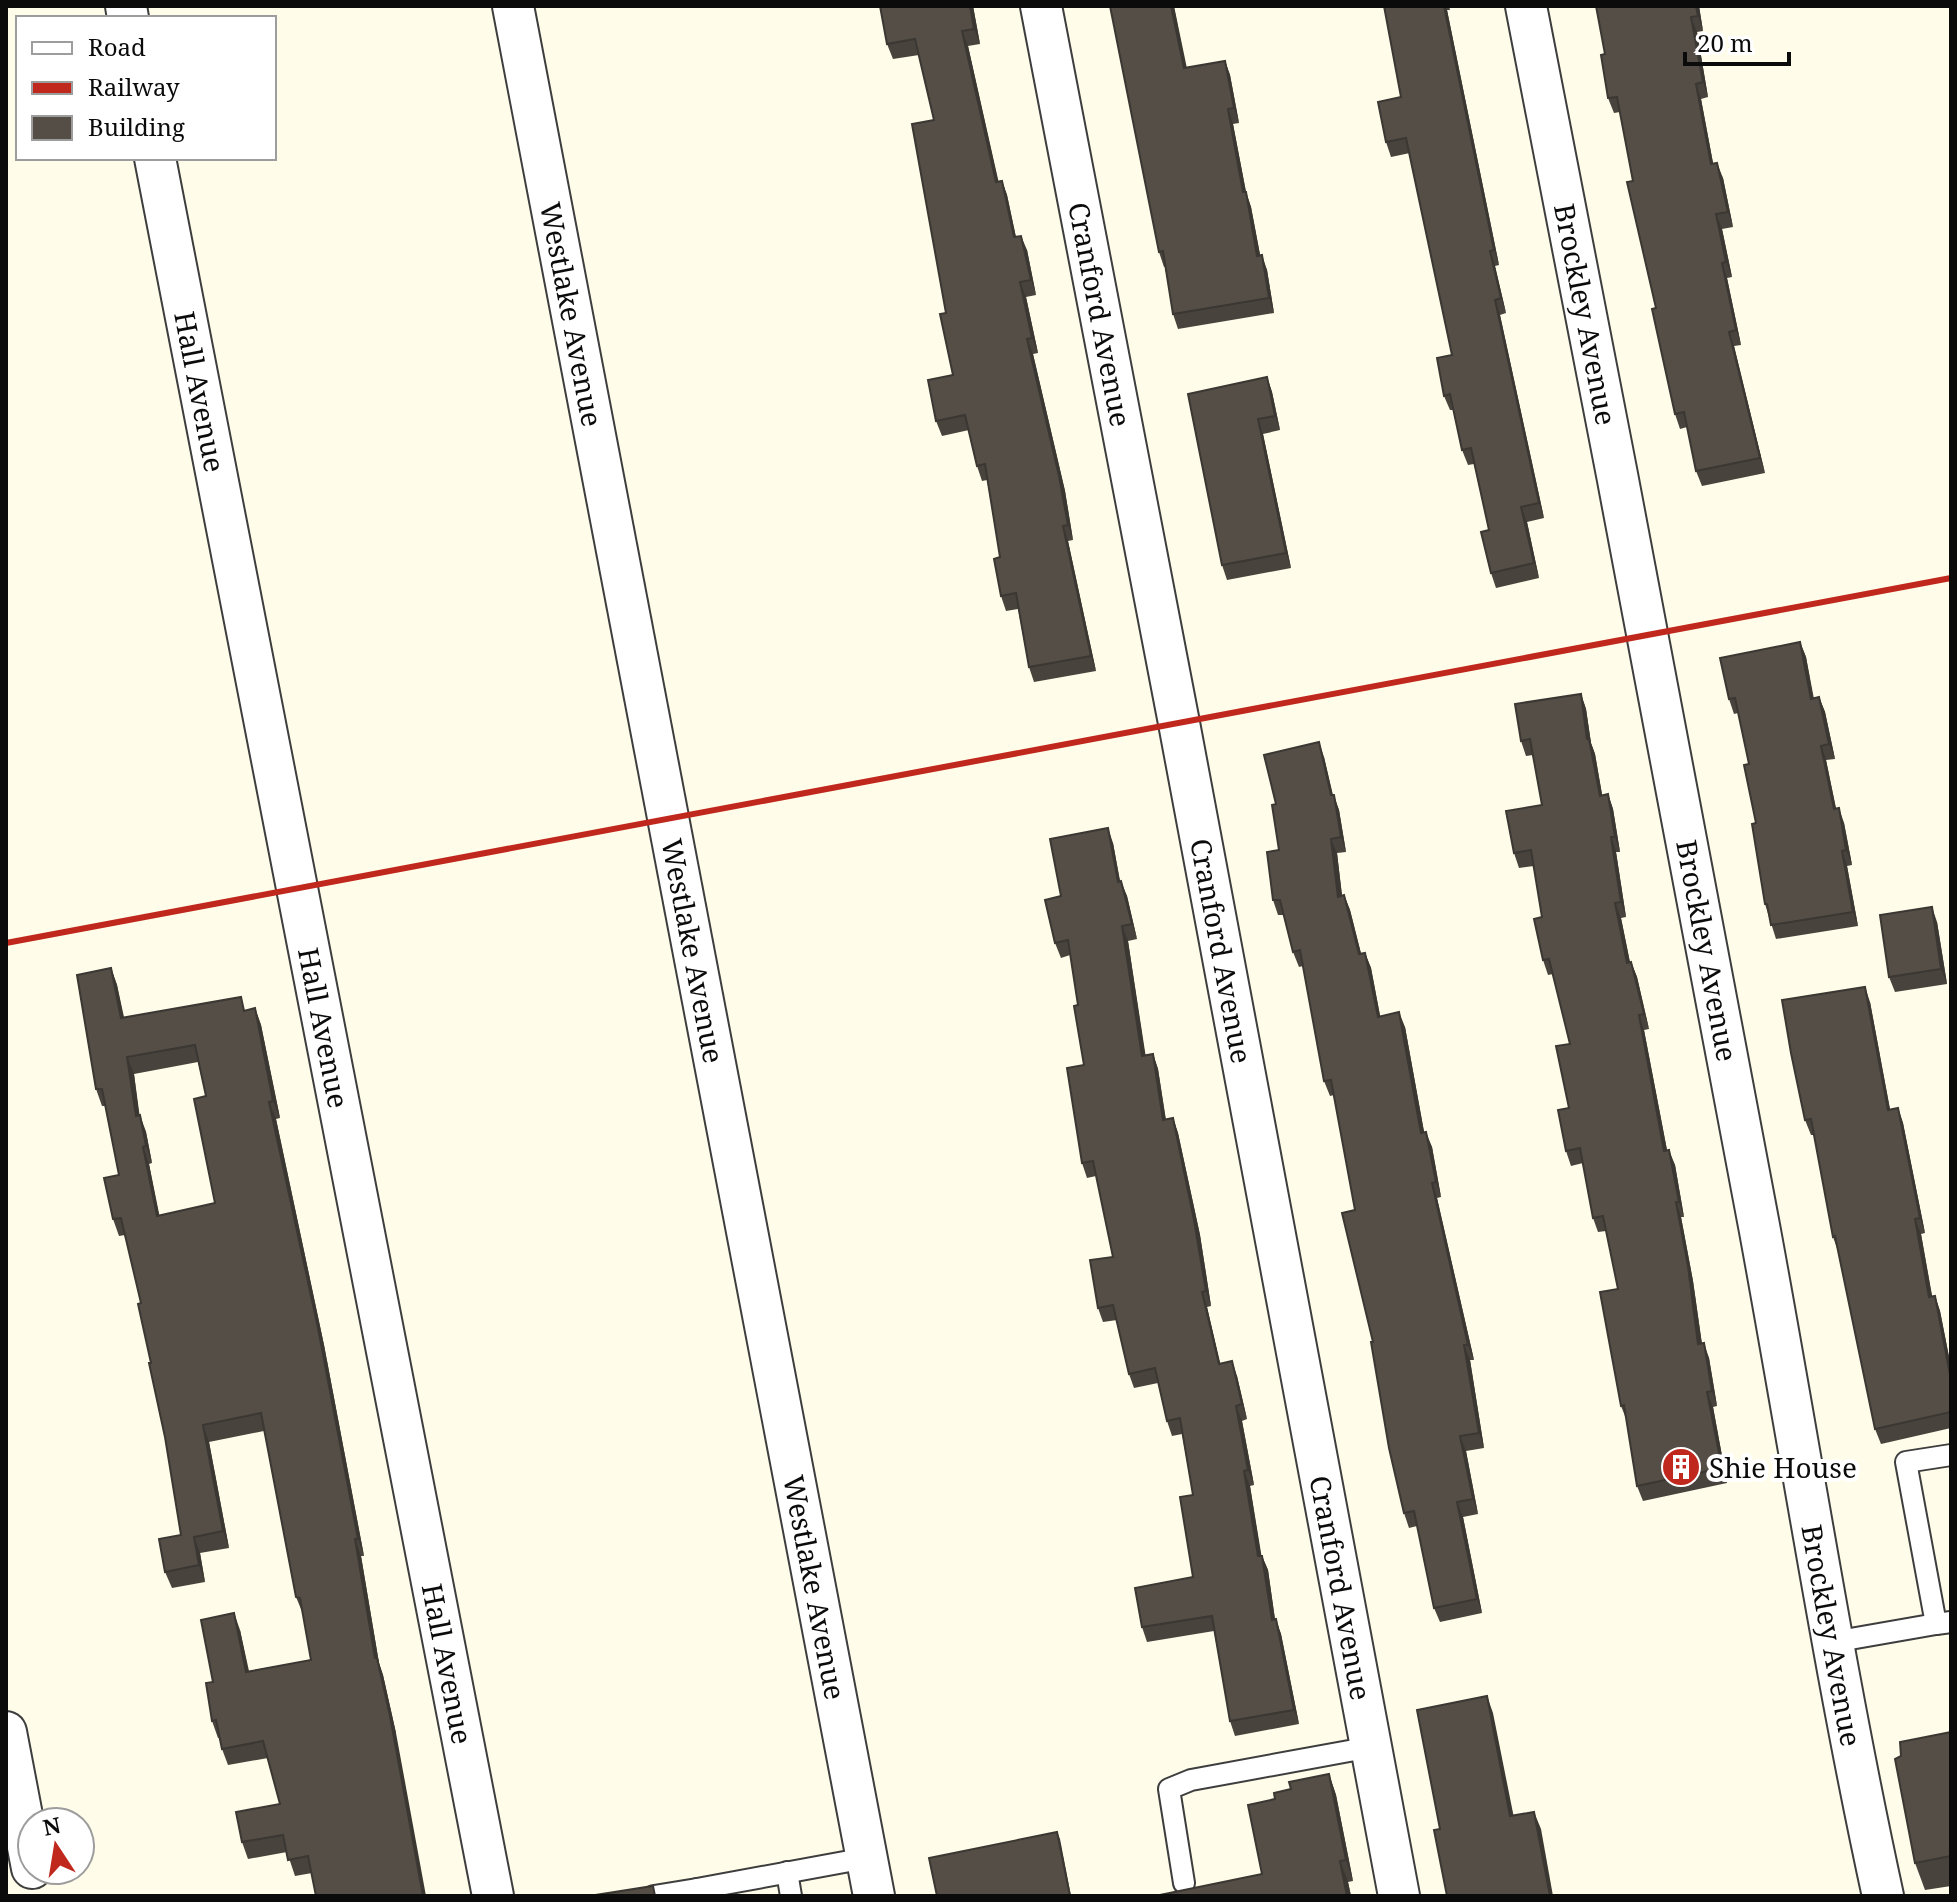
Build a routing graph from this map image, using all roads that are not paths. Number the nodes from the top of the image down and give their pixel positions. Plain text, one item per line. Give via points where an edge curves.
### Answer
1 (513, 6) edge
2 (1041, 6) edge
3 (1526, 6) edge
4 (155, 160) edge
5 (1951, 1455) edge
6 (1944, 1623) edge
7 (1833, 1642) junction
8 (6, 1732) edge
9 (1371, 1747) junction
10 (20, 1806) edge
11 (787, 1872) junction
12 (870, 1877) edge
13 (1184, 1883) dead end
14 (697, 1892) edge
15 (493, 1896) edge
16 (654, 1896) edge
17 (791, 1896) edge
18 (1399, 1896) edge
19 (1883, 1896) edge

1 - 12 street, Westlake Avenue
2 - 9 street, Cranford Avenue
3 - 7 street, Brockley Avenue via 1652,651
4 - 15 street, Hall Avenue
5 - 6 lane via 1906,1462
6 - 7 lane
7 - 19 street, Brockley Avenue
8 - 10 street
9 - 13 lane via 1191,1780 1169,1789
9 - 18 street, Cranford Avenue
11 - 12 lane
11 - 14 lane
11 - 17 lane
14 - 16 lane

